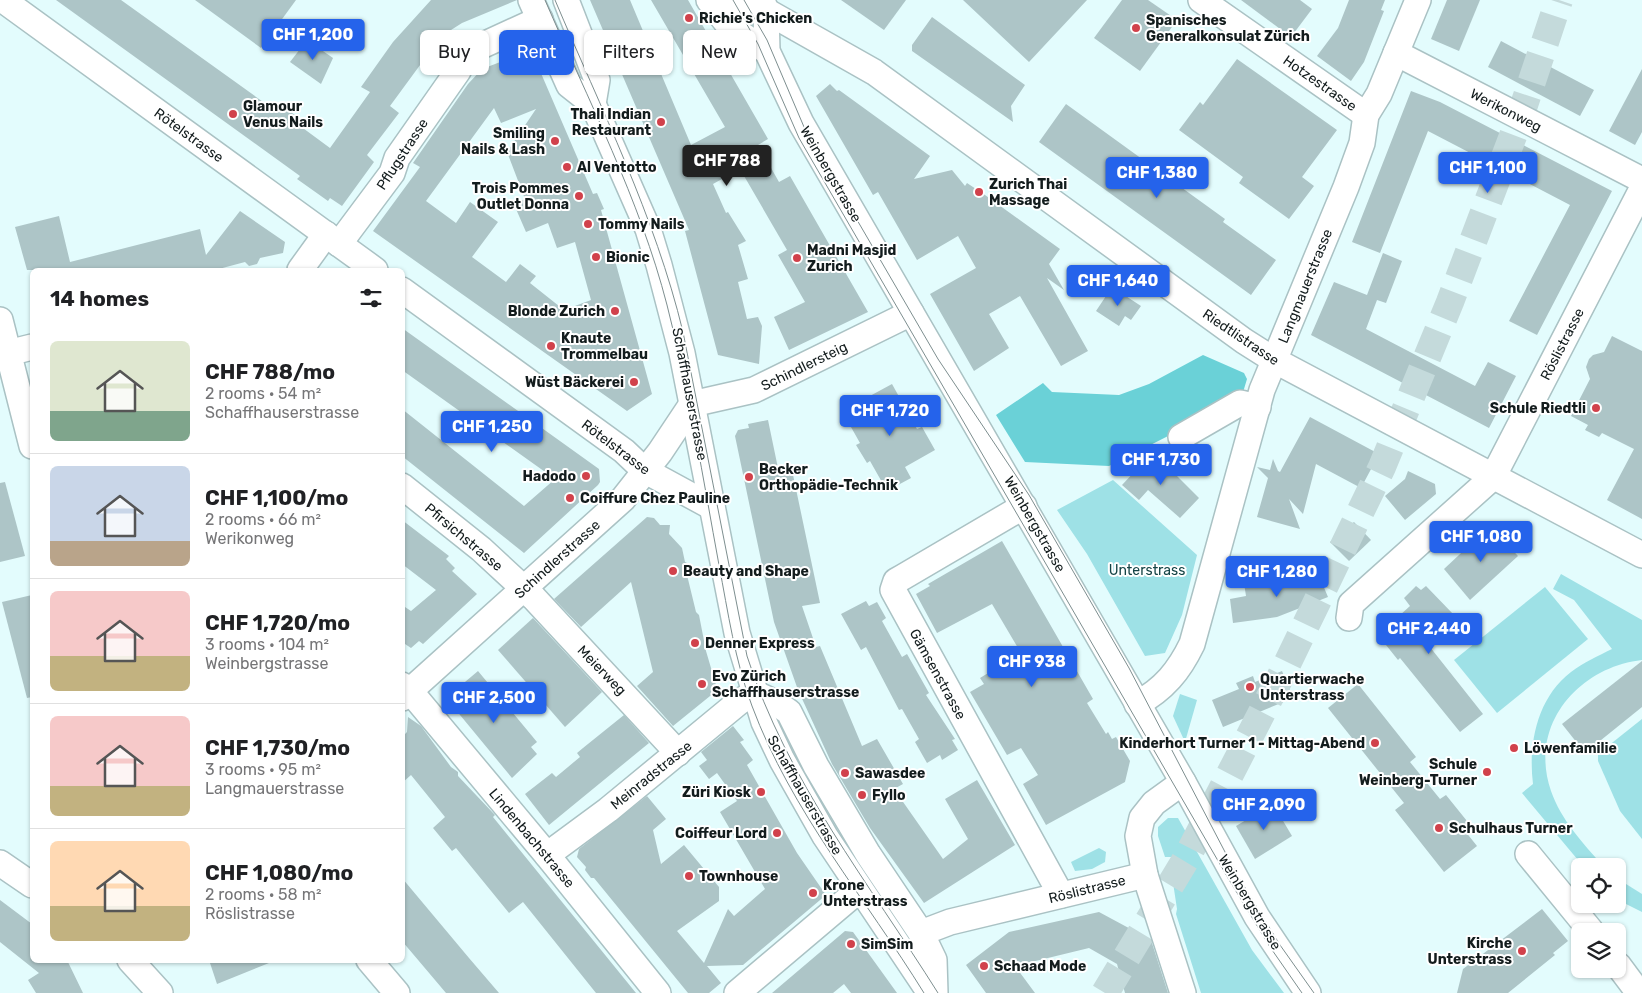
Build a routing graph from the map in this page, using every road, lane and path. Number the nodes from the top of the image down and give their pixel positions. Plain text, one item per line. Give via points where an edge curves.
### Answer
1 (3, 0) edge
2 (566, 0) edge
3 (709, 0) edge
4 (714, 0) edge
5 (1201, 0) edge
6 (1418, 0) edge
7 (764, 6) edge
8 (536, 9) edge
9 (767, 51) junction
10 (1396, 53) junction
11 (593, 104) junction
12 (1366, 114) junction
13 (1642, 180) edge
14 (1642, 189) edge
15 (332, 239) junction
16 (302, 268) edge
17 (372, 268) edge
18 (405, 292) edge
19 (911, 313) junction
20 (0, 320) edge
21 (30, 348) edge
22 (8, 353) junction
23 (1274, 360) junction
24 (10, 398) edge
25 (692, 404) junction
26 (1258, 407) junction
27 (30, 442) edge
28 (1188, 443) dead end
29 (644, 470) junction
30 (1492, 477) junction
31 (405, 488) edge
32 (1024, 506) junction
33 (712, 507) junction
34 (1642, 555) edge
35 (524, 589) junction
36 (1349, 618) dead end
37 (405, 691) edge
38 (754, 694) junction
39 (1137, 704) junction
40 (678, 753) junction
41 (1183, 782) junction
42 (1528, 854) dead end
43 (547, 855) junction
44 (0, 863) edge
45 (1145, 875) junction
46 (30, 884) edge
47 (860, 889) junction
48 (1061, 895) junction
49 (1584, 923) edge
50 (921, 933) junction
51 (133, 963) edge
52 (372, 963) edge
53 (1626, 976) edge
54 (153, 982) edge
55 (397, 993) edge
56 (658, 993) edge
57 (737, 993) edge
58 (930, 993) edge
59 (935, 993) edge
60 (1183, 993) edge
61 (1308, 993) edge
62 (1639, 993) edge

1 - 15 street, Rötelstrasse
2 - 11 street via 597,80
3 - 9 street via 730,27
4 - 7 street via 742,9
5 - 12 street, Hotzestrasse
6 - 10 street, Langmauerstrasse
7 - 9 street, Weinbergstrasse
7 - 23 street, Riedtlistrasse via 874,72
8 - 11 street, Schaffhauserstrasse via 569,85
8 - 15 street, Pflugstrasse via 468,52 397,158 392,173
9 - 19 street, Weinbergstrasse via 801,123
10 - 12 street, Langmauerstrasse via 1379,94
10 - 13 street, Werikonweg
11 - 25 street, Schaffhauserstrasse via 651,238 672,305
12 - 23 street, Langmauerstrasse via 1362,144 1346,187
14 - 30 street, Röslistrasse
15 - 16 street, Pflugstrasse
15 - 17 street, Rötelstrasse
18 - 29 street, Rötelstrasse via 624,451
19 - 25 street, Schindlersteig via 754,390
19 - 32 street, Weinbergstrasse
20 - 22 street
21 - 22 street
22 - 24 street
23 - 26 street, Langmauerstrasse
23 - 30 street, Riedtlistrasse
24 - 27 street
25 - 29 street, Schindlerstrasse
25 - 33 street, Schaffhauserstrasse
26 - 28 street via 1240,403
26 - 39 street, Langmauerstrasse via 1192,644 1171,680
29 - 33 street, Rötelstrasse
29 - 35 street, Schindlerstrasse via 623,499
30 - 34 street, Riedtlistrasse
30 - 36 street, Röslistrasse via 1351,604
31 - 35 street, Pfirsichstrasse via 481,549
32 - 39 street, Weinbergstrasse
32 - 48 street, Gämsenstrasse via 896,581 893,590
33 - 38 street, Schaffhauserstrasse via 737,633
35 - 37 street, Schindlerstrasse
35 - 40 street, Meierweg via 628,696
37 - 43 street, Lindenbachstrasse
38 - 40 street, Meinradstrasse via 739,702
38 - 47 street, Schaffhauserstrasse via 782,760 825,836
38 - 50 street, Schaffhauserstrasse via 789,712 816,766 868,854
39 - 41 street, Weinbergstrasse
40 - 43 street, Meinradstrasse
41 - 45 street, Röslistrasse via 1154,804 1142,818 1138,836
41 - 61 street, Weinbergstrasse via 1257,917
42 - 49 street
43 - 56 street, Lindenbachstrasse
44 - 46 street
45 - 48 street, Röslistrasse
45 - 60 street
47 - 57 street
47 - 58 street, Schaffhauserstrasse
48 - 50 street, Röslistrasse via 950,922
50 - 59 street, Schaffhauserstrasse via 934,960
51 - 54 street
52 - 55 street
53 - 62 street

